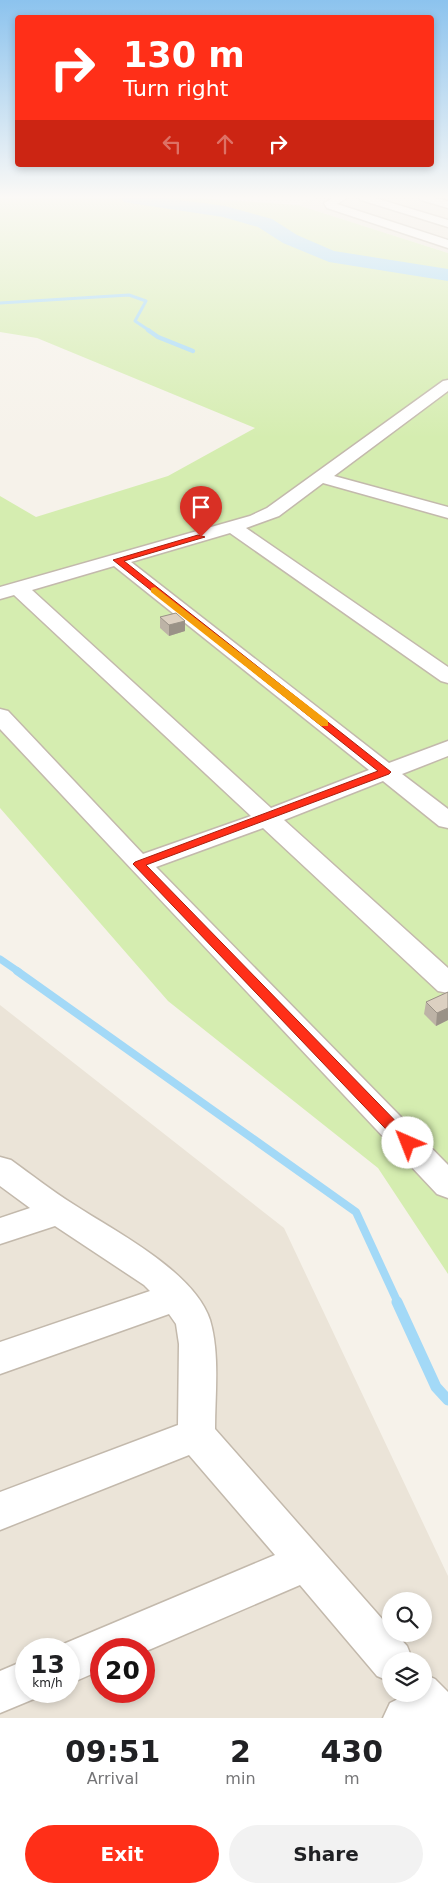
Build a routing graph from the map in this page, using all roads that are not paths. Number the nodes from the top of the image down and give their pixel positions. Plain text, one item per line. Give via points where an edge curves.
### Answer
1 (448, 384) edge
2 (327, 472) junction
3 (448, 496) edge
4 (448, 513) edge
5 (234, 528) junction
6 (117, 560) junction
7 (9, 591) edge
8 (448, 676) edge
9 (0, 716) edge
10 (448, 748) edge
11 (386, 772) junction
12 (267, 818) junction
13 (448, 821) edge
14 (139, 864) junction
15 (448, 984) edge
16 (0, 1169) edge
17 (448, 1185) edge
18 (59, 1212) junction
19 (0, 1231) edge
20 (176, 1297) junction
21 (0, 1358) edge
22 (196, 1435) junction
23 (0, 1511) edge
24 (306, 1562) junction
25 (128, 1638) edge
26 (384, 1652) edge
27 (15, 1686) edge
28 (0, 1692) edge

1 - 2 street
2 - 3 street
2 - 4 street
2 - 5 street via 273,512
5 - 6 street
5 - 8 street
6 - 7 street
6 - 11 street
7 - 12 street
9 - 14 street
10 - 11 street
11 - 12 street
11 - 13 street
12 - 14 street
12 - 15 street
14 - 17 street
16 - 18 street
18 - 19 street
18 - 20 street via 156,1275
20 - 21 street
20 - 22 street via 192,1319 198,1344
22 - 23 street
22 - 24 street
24 - 25 street
24 - 26 street
27 - 28 street

